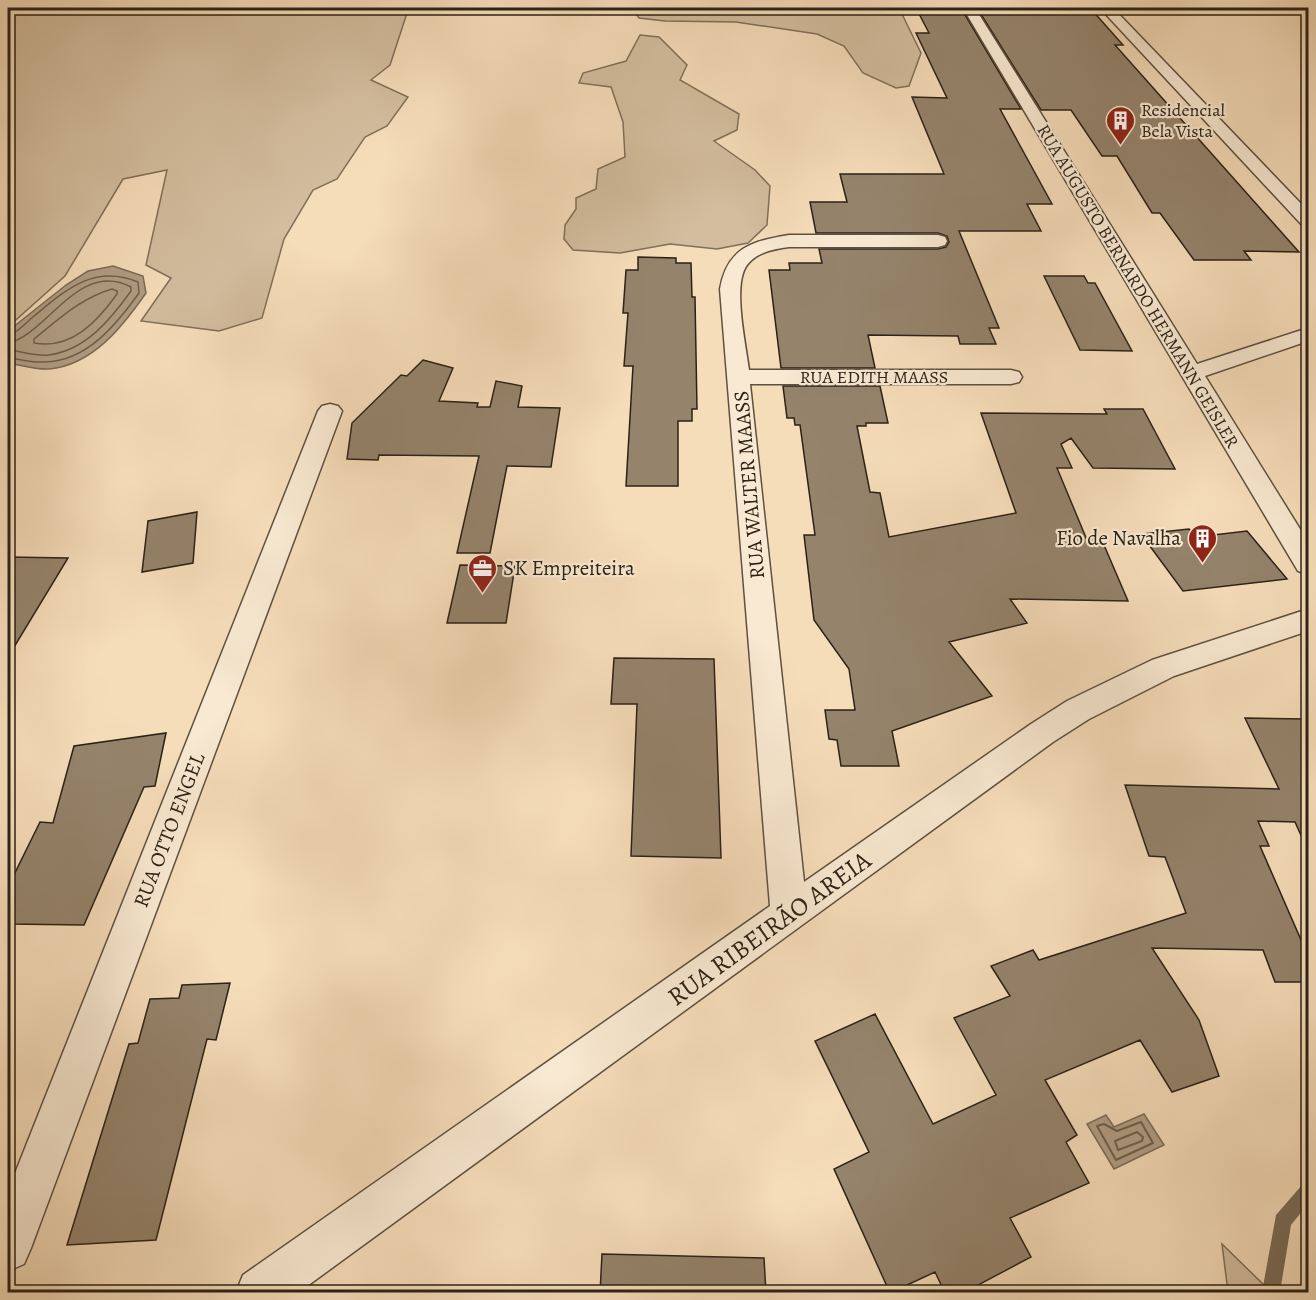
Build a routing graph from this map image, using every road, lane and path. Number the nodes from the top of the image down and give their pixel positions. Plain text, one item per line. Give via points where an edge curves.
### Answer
1 (969, 8) edge
2 (1106, 8) edge
3 (1308, 221) edge
4 (938, 241) dead end
5 (1308, 334) edge
6 (1191, 373) junction
7 (738, 377) junction
8 (1011, 377) dead end
9 (330, 411) dead end
10 (1308, 564) edge
11 (1308, 620) edge
12 (789, 914) junction
13 (8, 1248) edge
14 (268, 1289) edge

1 - 6 street, RUA AUGUSTO BERNARDO HERMANN GEISLER
2 - 3 street
4 - 7 street, RUA WALTER MAASS via 789,241 773,243 744,256 735,265 730,289
5 - 6 street
6 - 10 street, RUA AUGUSTO BERNARDO HERMANN GEISLER
7 - 8 street, RUA EDITH MAASS
7 - 12 street, RUA WALTER MAASS
9 - 13 street, RUA OTTO ENGEL
11 - 12 street, RUA RIBEIRÃO AREIA via 1163,668 1078,710
12 - 14 street, RUA RIBEIRÃO AREIA

